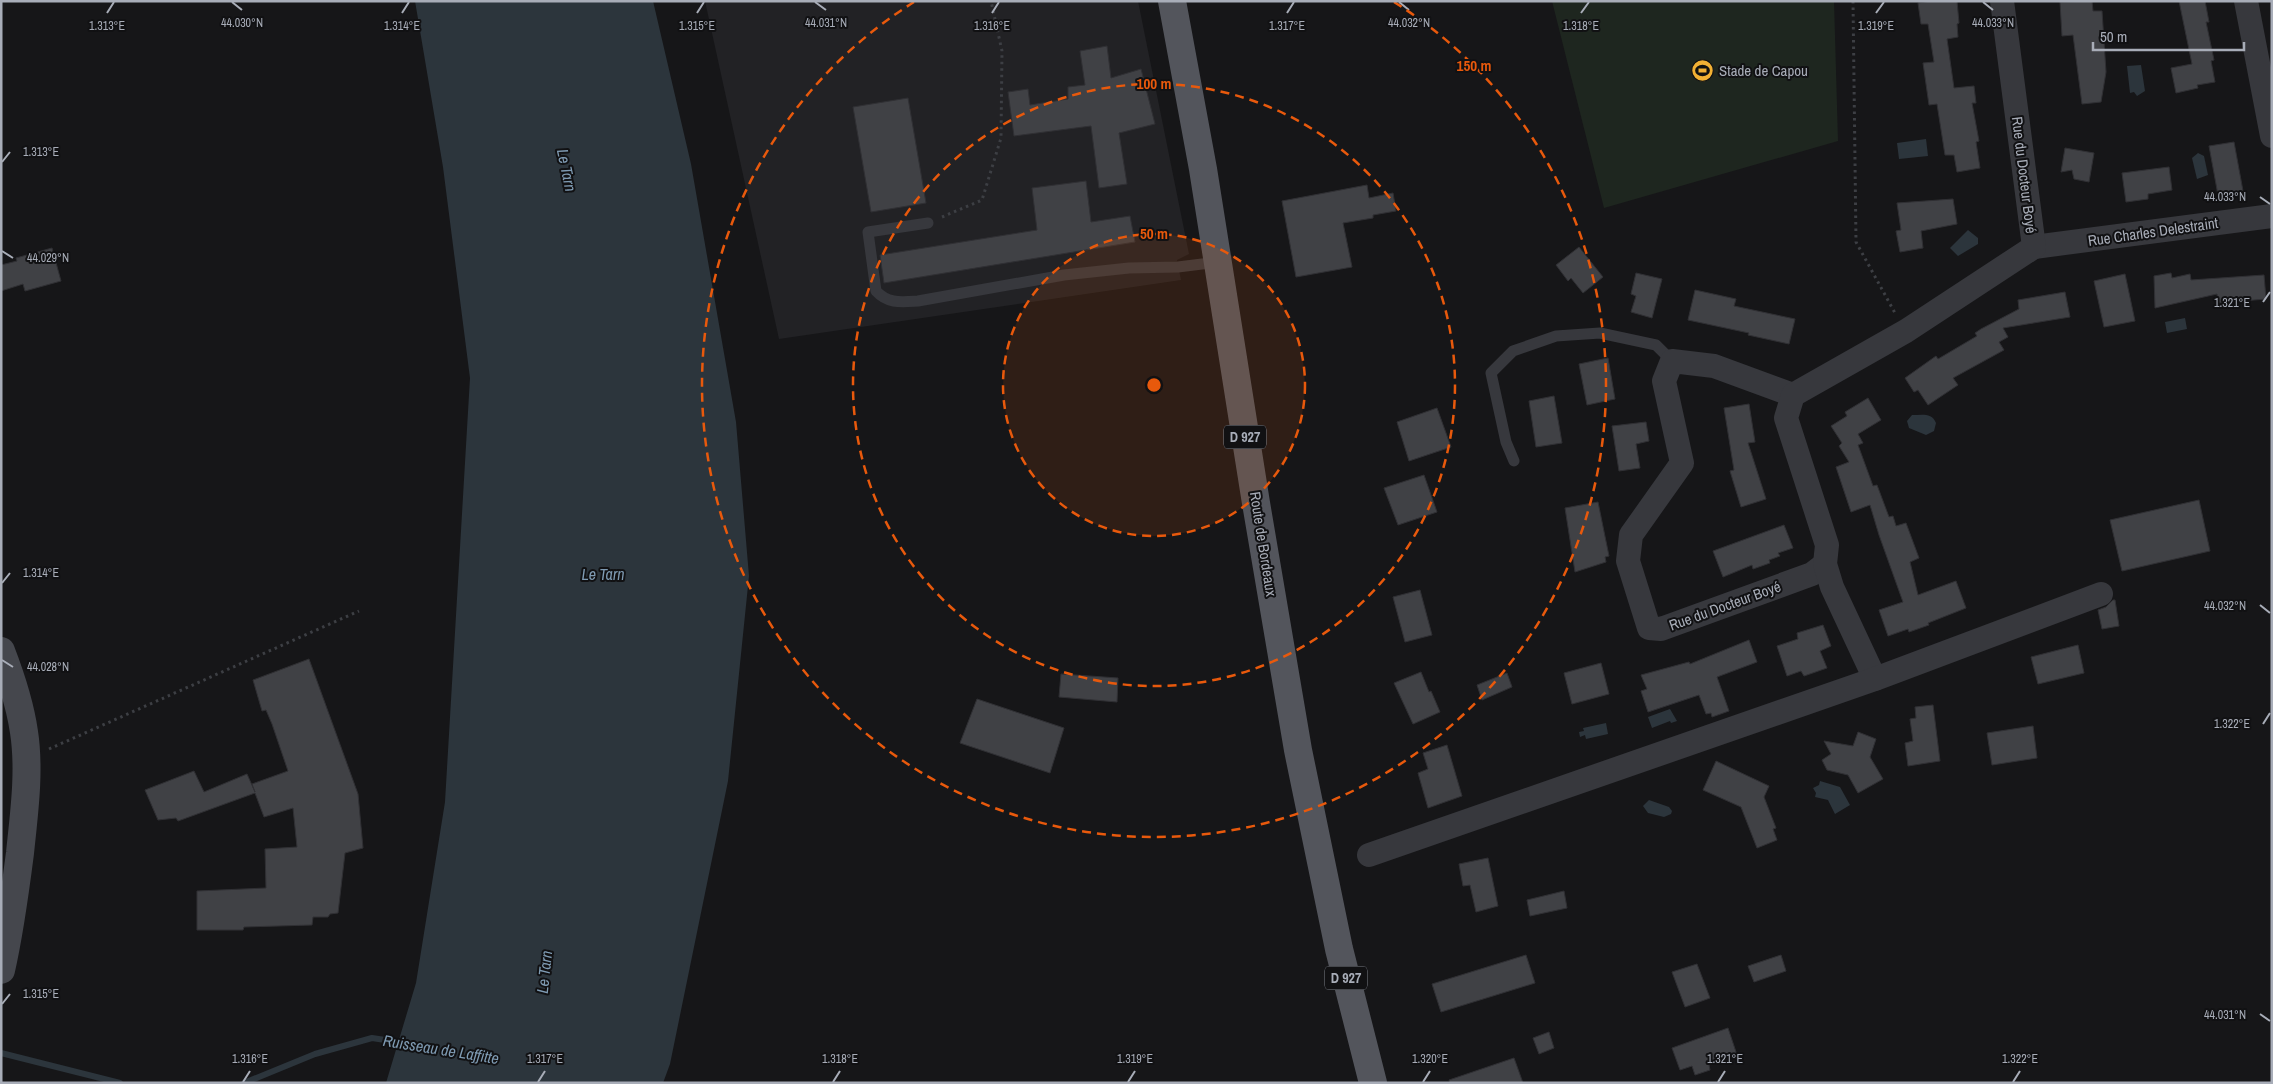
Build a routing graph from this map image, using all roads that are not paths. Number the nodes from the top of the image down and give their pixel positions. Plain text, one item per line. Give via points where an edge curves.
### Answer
1 (1172, 1) edge
2 (2002, 1) edge
3 (2246, 1) edge
4 (2272, 136) edge
5 (2272, 216) edge
6 (928, 223) road end
7 (2034, 247) junction
8 (1218, 262) junction
9 (1672, 361) junction
10 (1793, 395) junction
11 (1514, 461) dead end
12 (1825, 564) junction
13 (2101, 594) dead end
14 (1, 651) edge
15 (1876, 679) junction
16 (1369, 855) dead end
17 (1, 970) edge
18 (1373, 1083) edge

1 - 8 main road, Route de Bordeaux / D 927
2 - 7 street, Rue du Docteur Boyé
3 - 4 street
5 - 7 street, Rue Charles Delestraint
6 - 8 lane via 868,232 876,291 883,298 893,302 918,301 1064,276
7 - 10 street, Rue du Docteur Boyé via 1906,331
8 - 18 main road, Route de Bordeaux / D 927 via 1309,811
9 - 10 street via 1714,366
9 - 11 lane via 1656,345 1600,333 1556,336 1513,351 1491,374 1506,442
9 - 12 street, Rue du Docteur Boyé via 1664,381 1682,463 1631,535 1628,561 1649,628 1661,629 1812,574
10 - 12 street via 1786,418 1827,545
12 - 15 street via 1832,587
13 - 15 street
14 - 17 main road via 14,688 24,733 25,759 23,824 14,901
15 - 16 street

